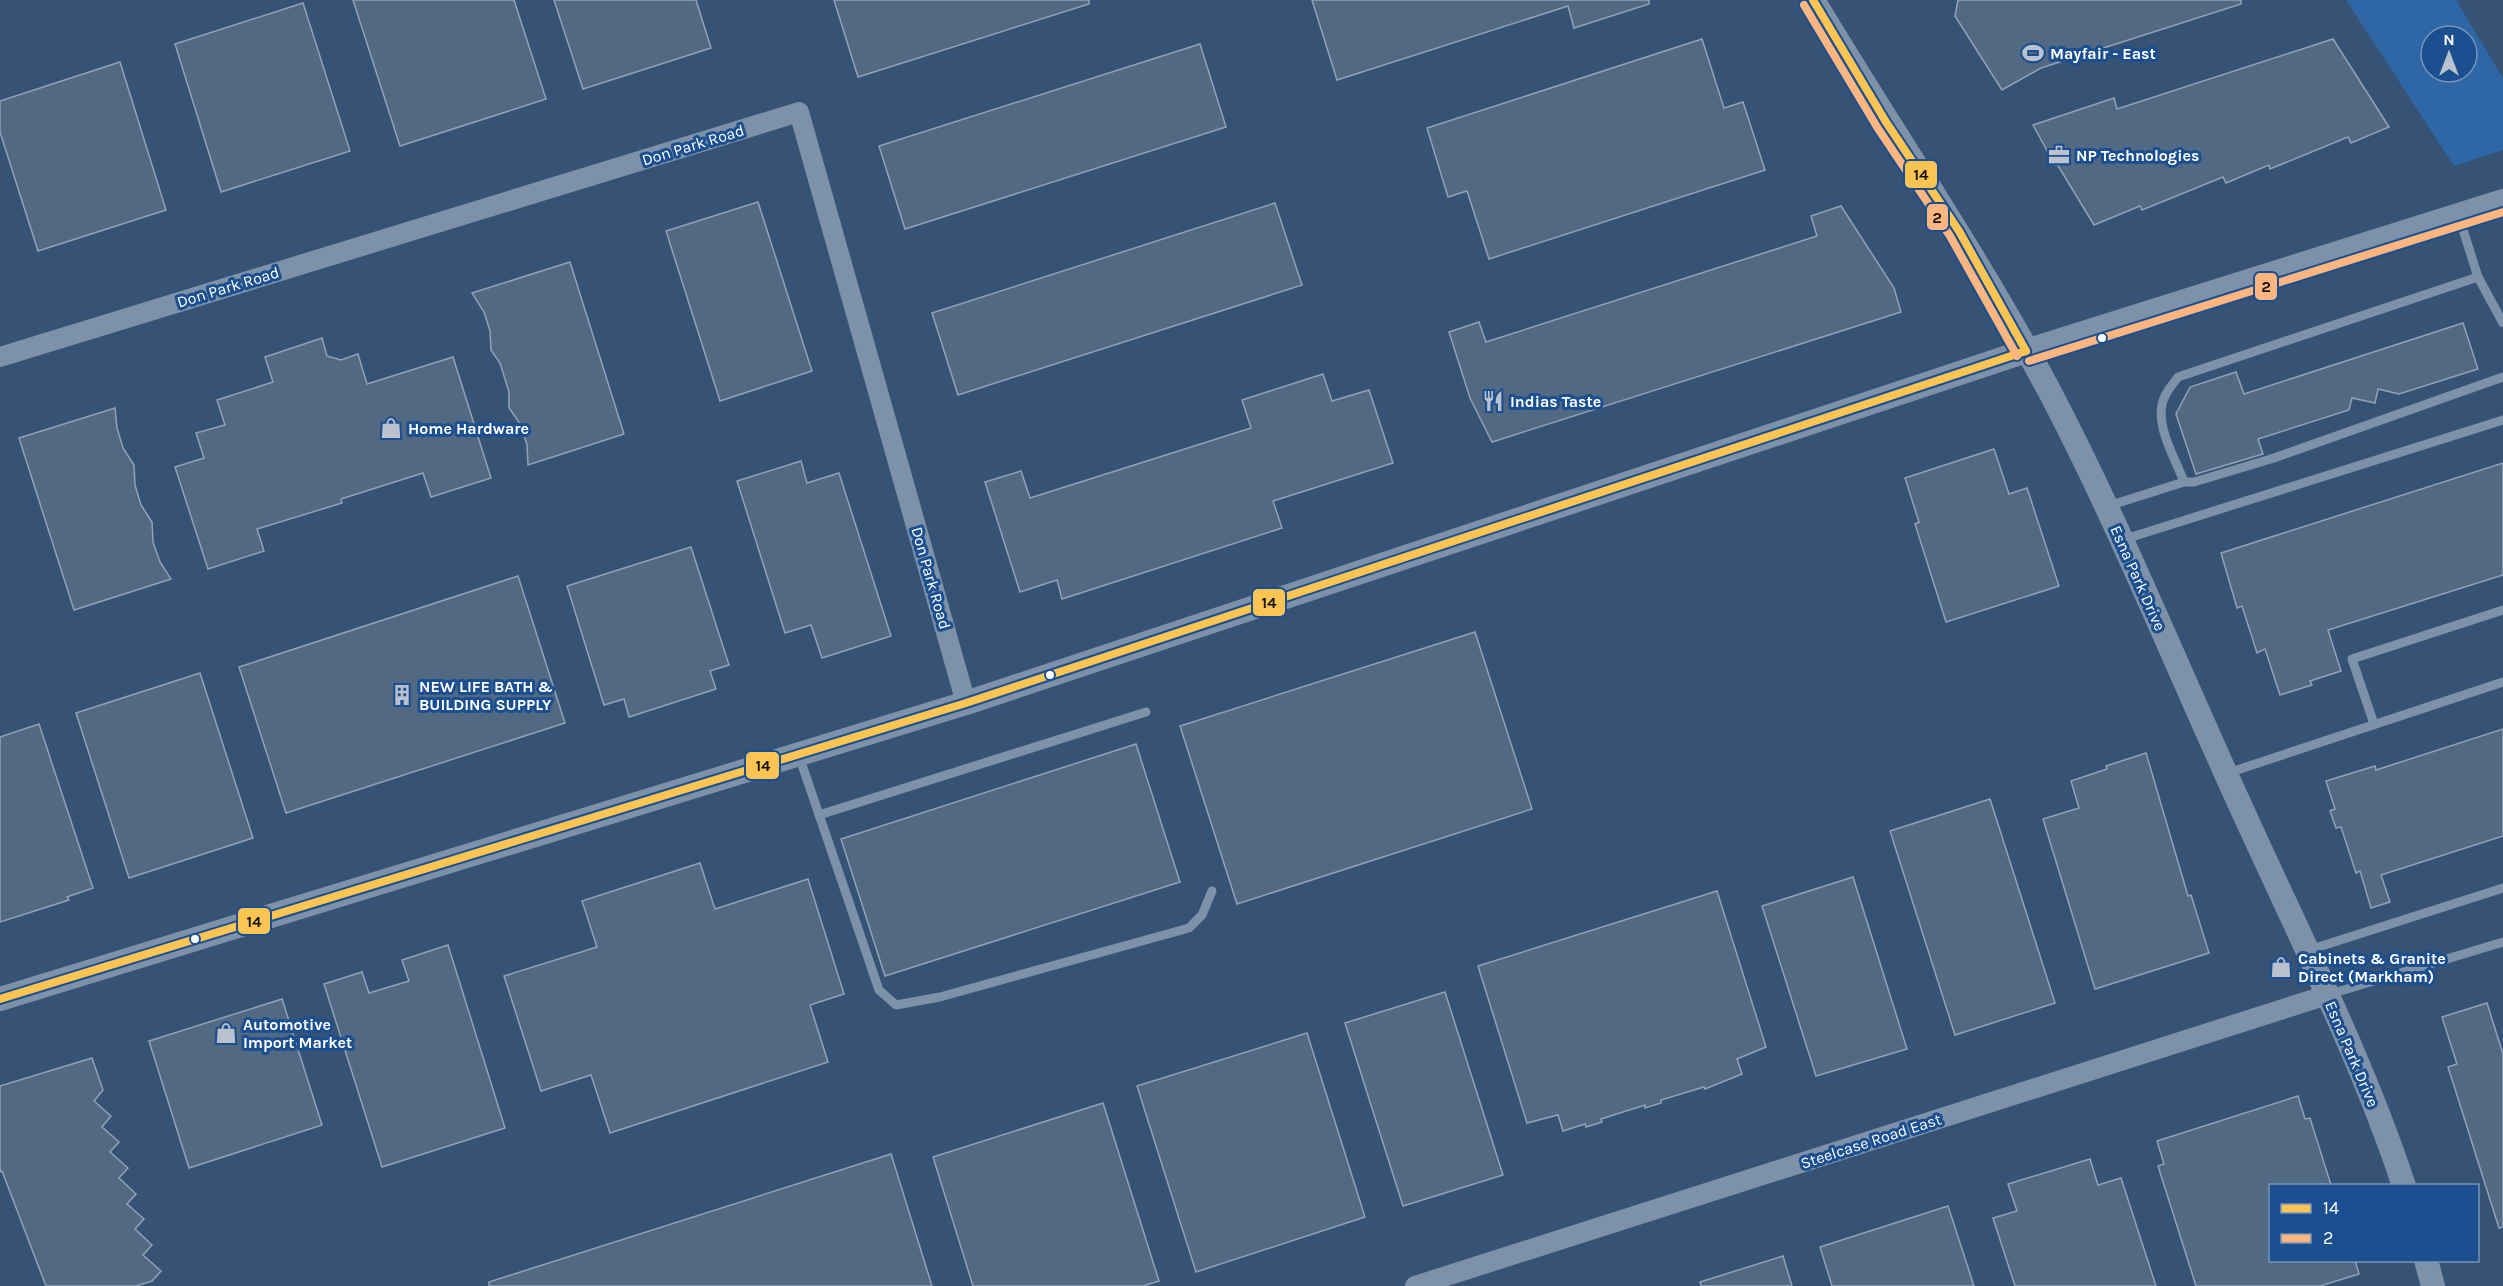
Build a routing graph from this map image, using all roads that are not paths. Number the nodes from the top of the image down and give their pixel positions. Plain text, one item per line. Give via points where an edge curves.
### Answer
1 (1813, 0) edge
2 (2503, 201) edge
3 (2458, 215) junction
4 (2478, 277) junction
5 (2503, 323) edge
6 (2026, 351) junction
7 (0, 357) edge
8 (2503, 377) edge
9 (2503, 420) edge
10 (2184, 482) junction
11 (2105, 507) junction
12 (2121, 541) junction
13 (2503, 610) edge
14 (2503, 682) edge
15 (966, 703) junction
16 (1146, 712) dead end
17 (2373, 724) junction
18 (799, 756) junction
19 (2226, 774) junction
20 (819, 815) junction
21 (2503, 888) edge
22 (1212, 891) dead end
23 (2503, 942) edge
24 (2307, 951) junction
25 (2327, 995) junction
26 (0, 999) edge
27 (2404, 1184) edge
28 (2427, 1262) edge
29 (1415, 1286) edge
30 (2433, 1286) edge

1 - 6 street, Esna Park Drive via 1886,122 1959,231
2 - 3 street
3 - 4 lane
3 - 6 street
4 - 5 lane
4 - 10 lane via 2178,377 2160,411
6 - 11 street, Esna Park Drive
6 - 15 street
7 - 15 street, Don Park Road via 798,112
8 - 10 lane via 2274,458
9 - 12 lane
10 - 11 lane
11 - 12 street, Esna Park Drive
12 - 19 street, Esna Park Drive
13 - 17 lane via 2352,659
14 - 17 lane
15 - 18 street
16 - 20 lane
17 - 19 lane
18 - 20 lane
18 - 26 street
19 - 24 street, Esna Park Drive
20 - 22 lane via 879,990 896,1005 940,997 1188,928 1203,915
21 - 24 lane
23 - 25 lane
24 - 25 street, Esna Park Drive
25 - 27 street, Esna Park Drive via 2370,1092
25 - 29 street, Steelcase Road East
28 - 30 street

